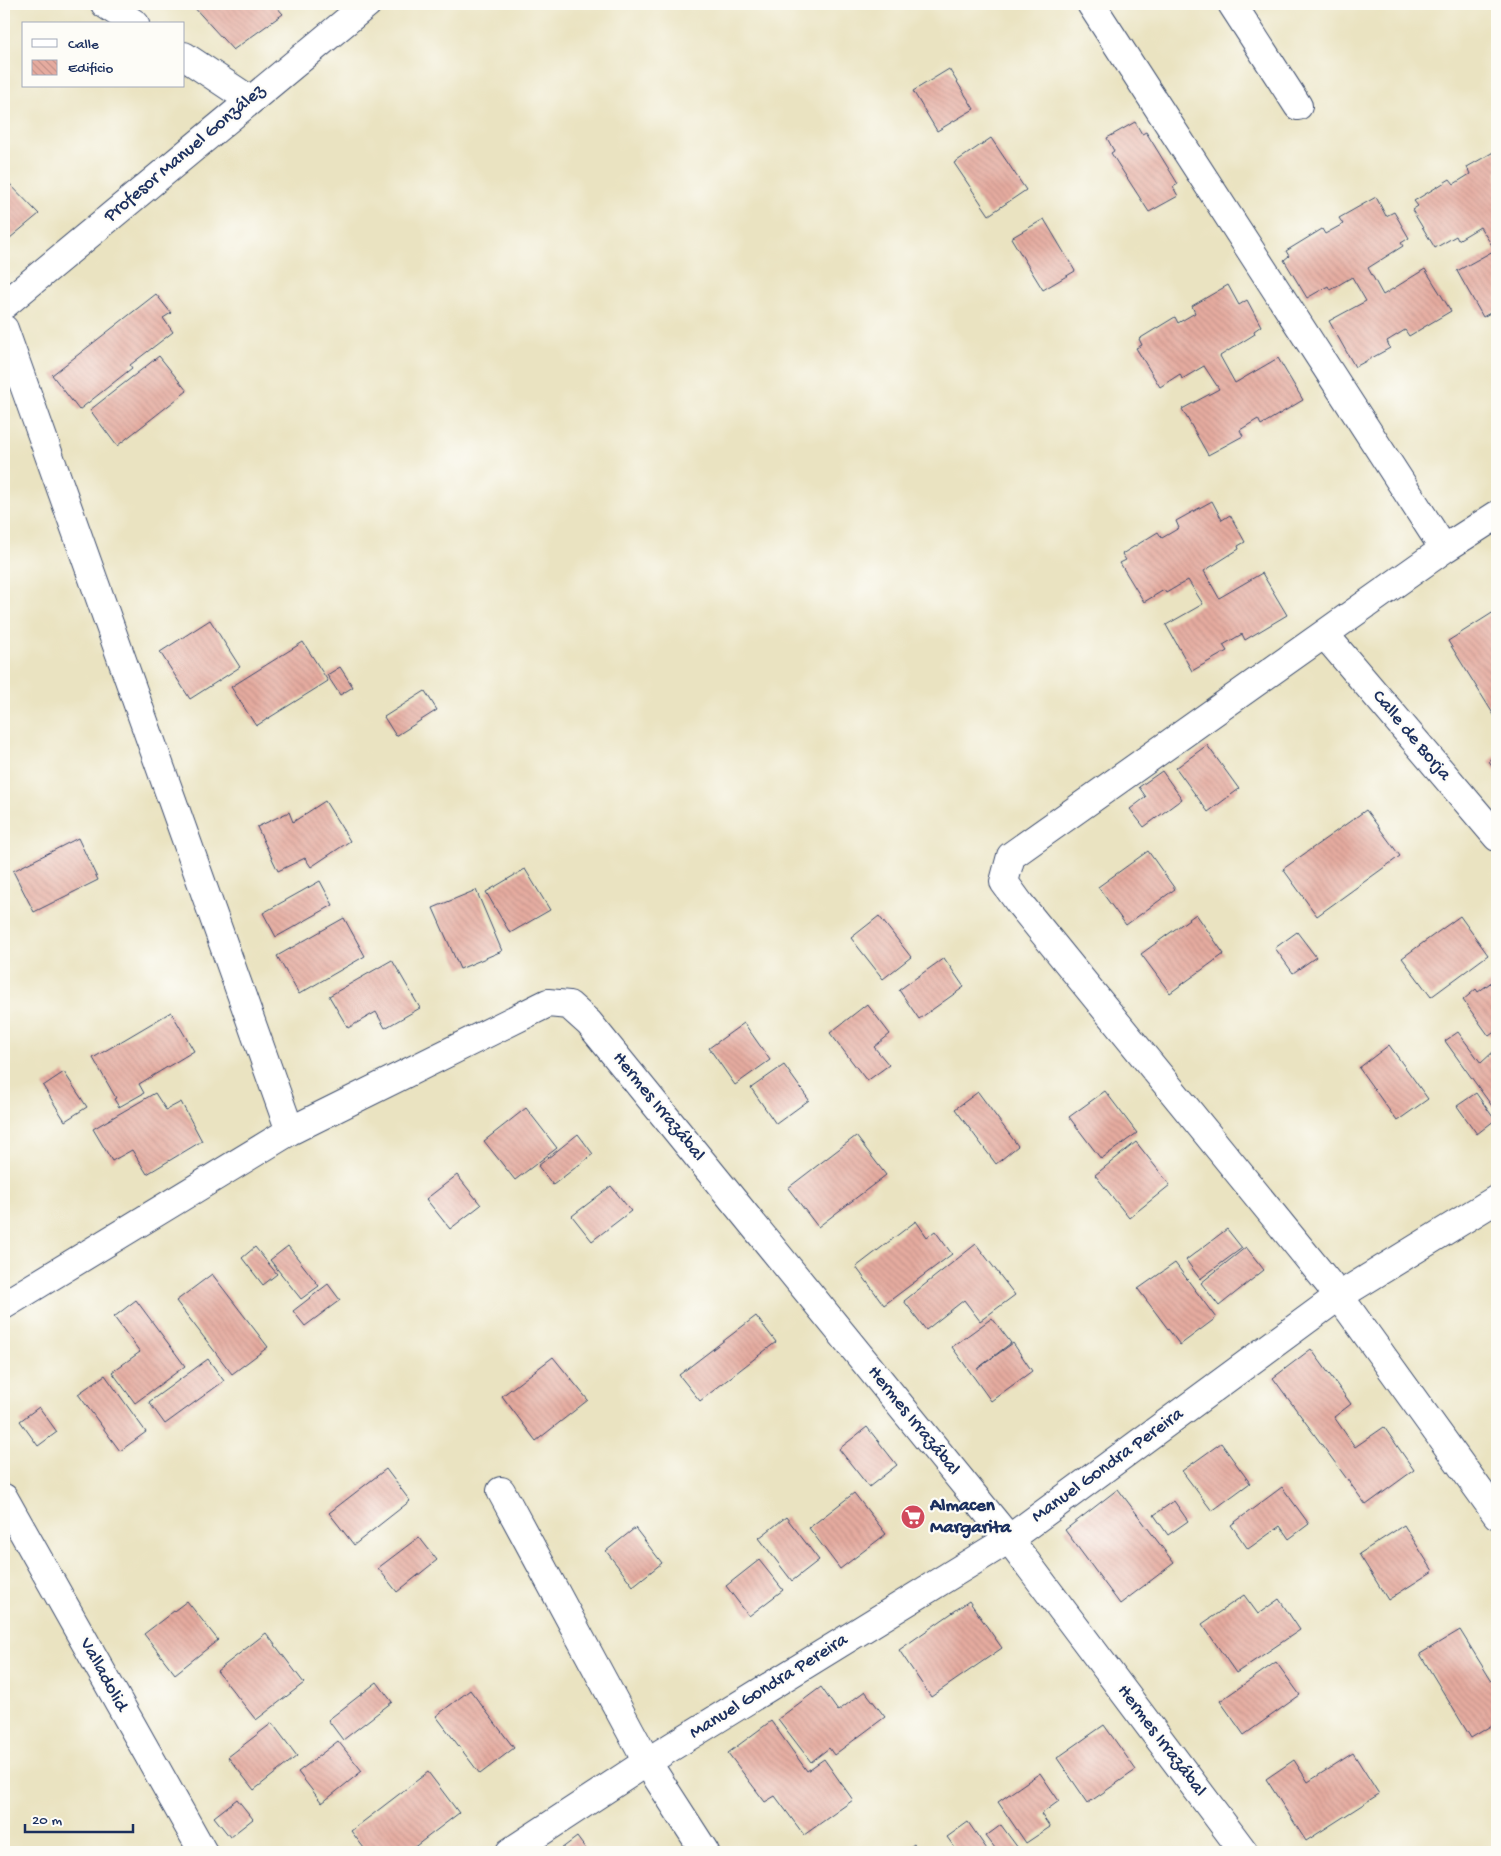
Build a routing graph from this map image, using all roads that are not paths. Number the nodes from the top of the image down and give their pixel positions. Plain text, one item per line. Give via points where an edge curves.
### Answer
1 (105, 4) edge
2 (367, 4) edge
3 (1091, 4) edge
4 (1232, 4) edge
5 (132, 22) edge
6 (185, 57) edge
7 (250, 100) junction
8 (1298, 106) dead end
9 (4, 305) edge
10 (4, 329) edge
11 (1497, 515) edge
12 (1444, 549) junction
13 (1325, 635) junction
14 (1497, 837) edge
15 (290, 1131) junction
16 (1497, 1199) edge
17 (1339, 1296) junction
18 (4, 1305) edge
19 (501, 1491) dead end
20 (4, 1498) edge
21 (1497, 1515) edge
22 (1009, 1539) junction
23 (647, 1762) junction
24 (203, 1852) edge
25 (510, 1852) edge
26 (705, 1852) edge
27 (1244, 1852) edge

1 - 5 street
2 - 7 street, Profesor Manuel González
3 - 12 street
4 - 8 street
6 - 7 street
7 - 9 street, Profesor Manuel González
10 - 15 street
11 - 12 street
12 - 13 street
13 - 14 street, Calle de Borja
13 - 17 street via 1011,856 1004,882
15 - 18 street, Hermes Irrazábal
15 - 22 street, Hermes Irrazábal via 548,1003 569,1005 589,1023
16 - 17 street, Manuel Gondra Pereira
17 - 21 street
17 - 22 street, Manuel Gondra Pereira
19 - 23 street
20 - 24 street, Valladolid
22 - 23 street, Manuel Gondra Pereira
22 - 27 street, Hermes Irrazábal
23 - 25 street, Manuel Gondra Pereira
23 - 26 street

